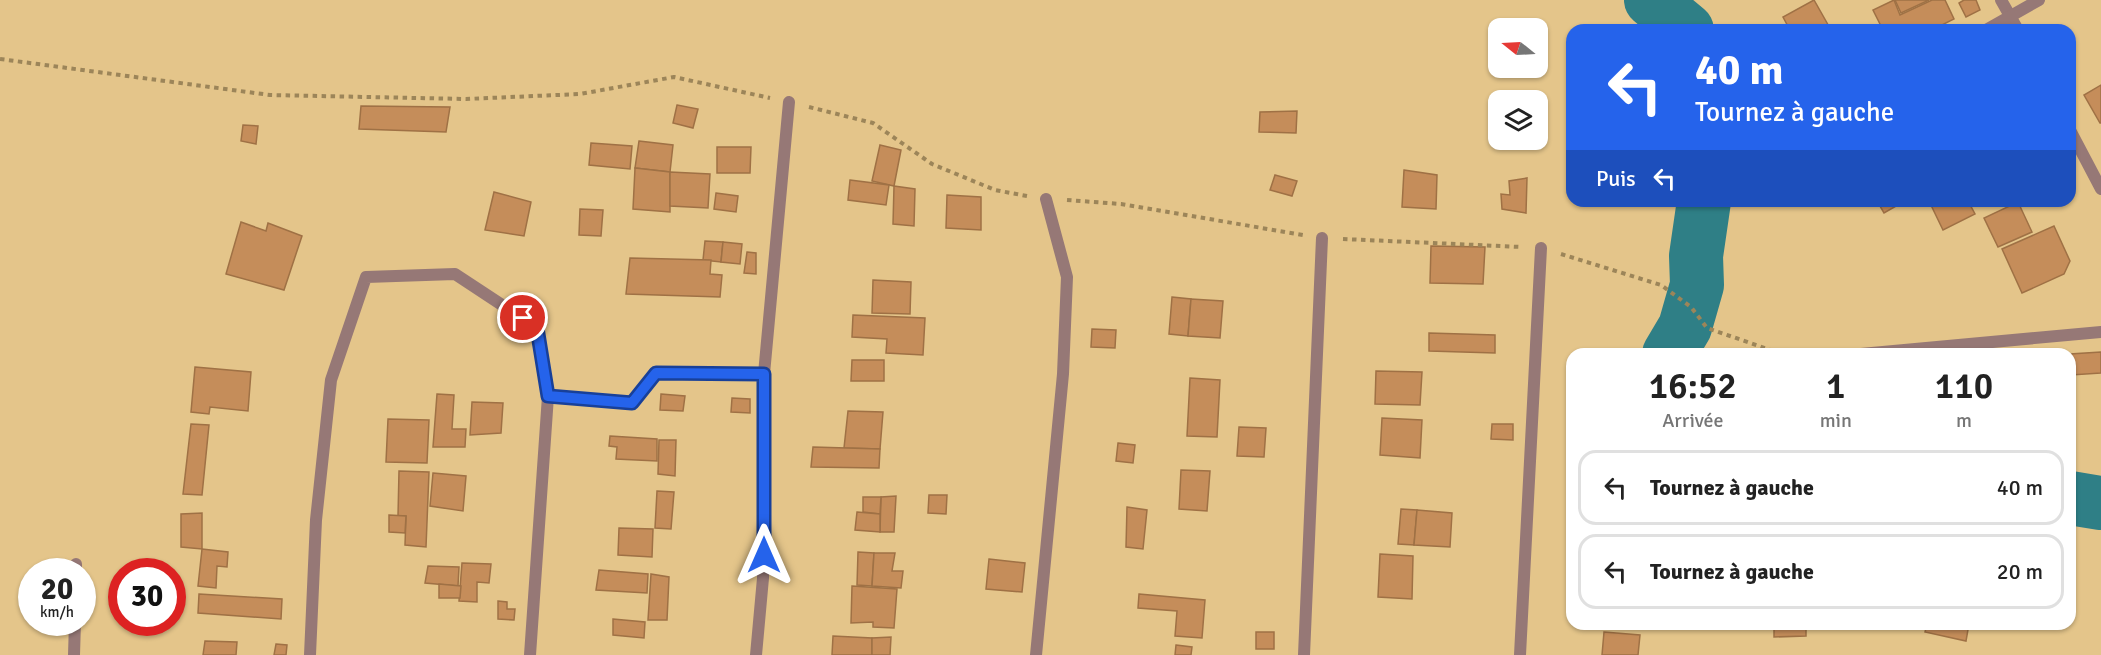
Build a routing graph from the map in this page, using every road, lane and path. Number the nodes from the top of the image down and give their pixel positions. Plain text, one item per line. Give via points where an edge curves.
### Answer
1 (2001, 0) edge
2 (2040, 0) edge
3 (2010, 16) junction
4 (1996, 24) edge
5 (2015, 24) edge
6 (0, 59) edge
7 (789, 102) junction
8 (2076, 141) edge
9 (2101, 189) edge
10 (1046, 199) junction
11 (1322, 238) junction
12 (1541, 248) junction
13 (2101, 332) edge
14 (1765, 348) edge
15 (1926, 348) edge
16 (764, 374) junction
17 (548, 396) junction
18 (75, 636) edge
19 (74, 655) edge
20 (310, 655) edge
21 (530, 655) edge
22 (756, 655) edge
23 (1036, 655) edge
24 (1304, 655) edge
25 (1520, 655) edge

1 - 3 street
2 - 3 street
3 - 4 street
3 - 5 street
6 - 7 path via 270,95 466,99 580,94 674,77
7 - 10 path via 873,123 932,164 995,190
7 - 16 street
8 - 9 street
10 - 11 path via 1121,204
10 - 23 street via 1067,277 1063,374
11 - 12 path
11 - 24 street
12 - 14 path via 1661,285 1691,307 1707,328
12 - 25 street
13 - 15 street
16 - 17 street via 656,373 632,403
16 - 22 street via 764,578
17 - 20 street via 537,328 494,299 455,274 366,277 331,380 316,520
17 - 21 street
18 - 19 street

